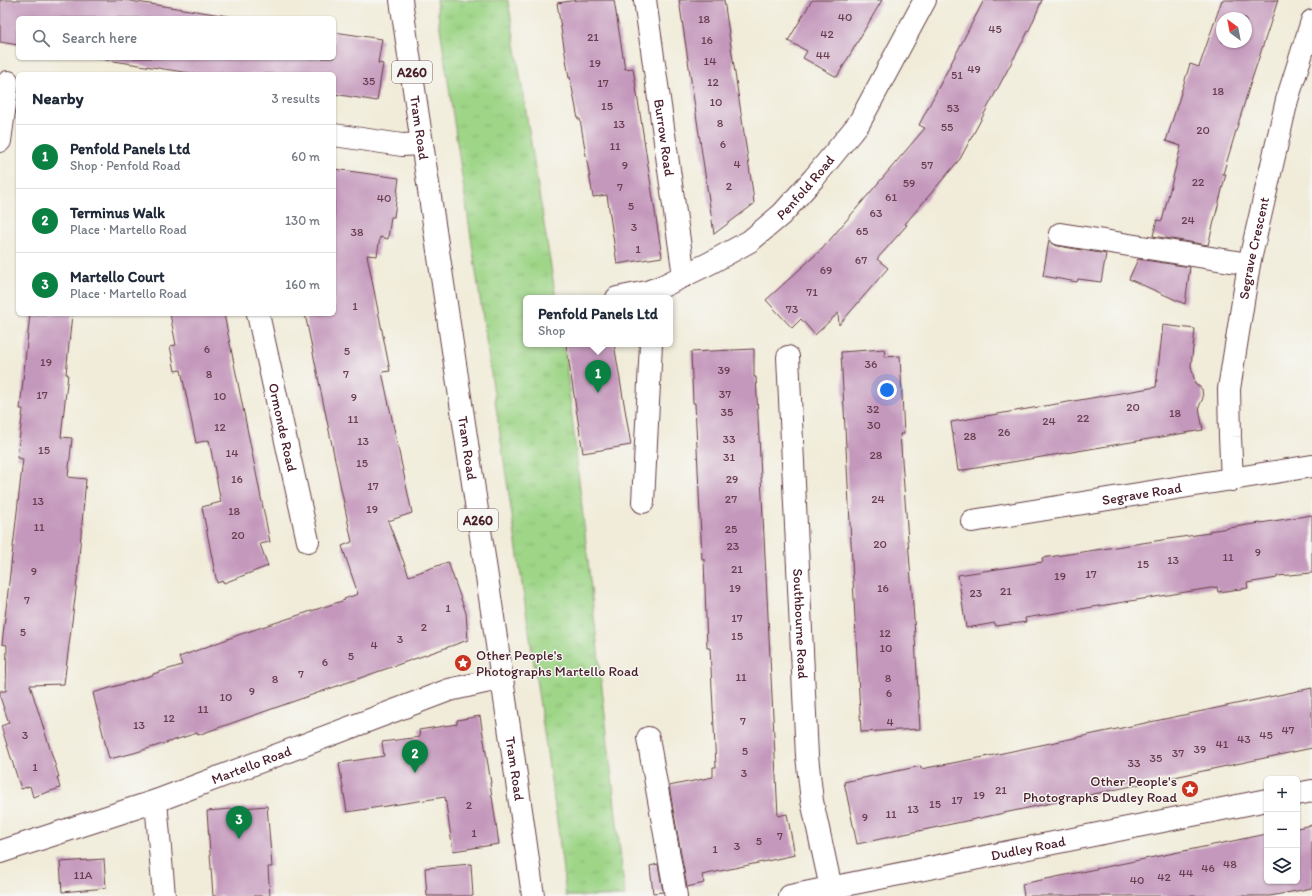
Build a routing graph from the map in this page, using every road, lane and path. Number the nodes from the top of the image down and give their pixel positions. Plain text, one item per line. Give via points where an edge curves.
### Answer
1 (401, 0) edge
2 (645, 0) edge
3 (925, 0) edge
4 (1312, 22) edge
5 (9, 82) edge
6 (336, 135) edge
7 (0, 141) edge
8 (422, 144) junction
9 (1060, 234) dead end
10 (1249, 264) junction
11 (684, 276) junction
12 (648, 295) edge
13 (258, 316) edge
14 (651, 347) edge
15 (788, 357) dead end
16 (1312, 466) edge
17 (1232, 480) junction
18 (643, 502) dead end
19 (972, 521) dead end
20 (308, 541) dead end
21 (503, 678) junction
22 (648, 738) dead end
23 (1312, 791) edge
24 (1300, 793) edge
25 (156, 801) junction
26 (1264, 801) edge
27 (0, 852) edge
28 (831, 888) junction
29 (164, 896) edge
30 (533, 896) edge
31 (676, 896) edge
32 (790, 896) edge

1 - 8 street, Tram Road / A260
2 - 11 street, Burrow Road
3 - 11 street, Penfold Road via 859,123 814,178 782,214 750,241
4 - 10 street, Segrave Crescent via 1288,100
5 - 7 street
6 - 8 street via 402,145
8 - 21 street, Tram Road / A260
9 - 10 street
10 - 17 street, Segrave Crescent via 1229,388
11 - 12 street, Penfold Road
13 - 20 street, Ormonde Road
14 - 18 street
15 - 28 street, Southbourne Road via 807,756 812,801
16 - 17 street, Segrave Road
17 - 19 street, Segrave Road
21 - 25 street, Martello Road via 449,690
21 - 30 street, Tram Road / A260
22 - 31 street
23 - 24 street
25 - 27 street, Martello Road
25 - 29 street
26 - 28 street, Dudley Road
28 - 32 street, Dudley Road

